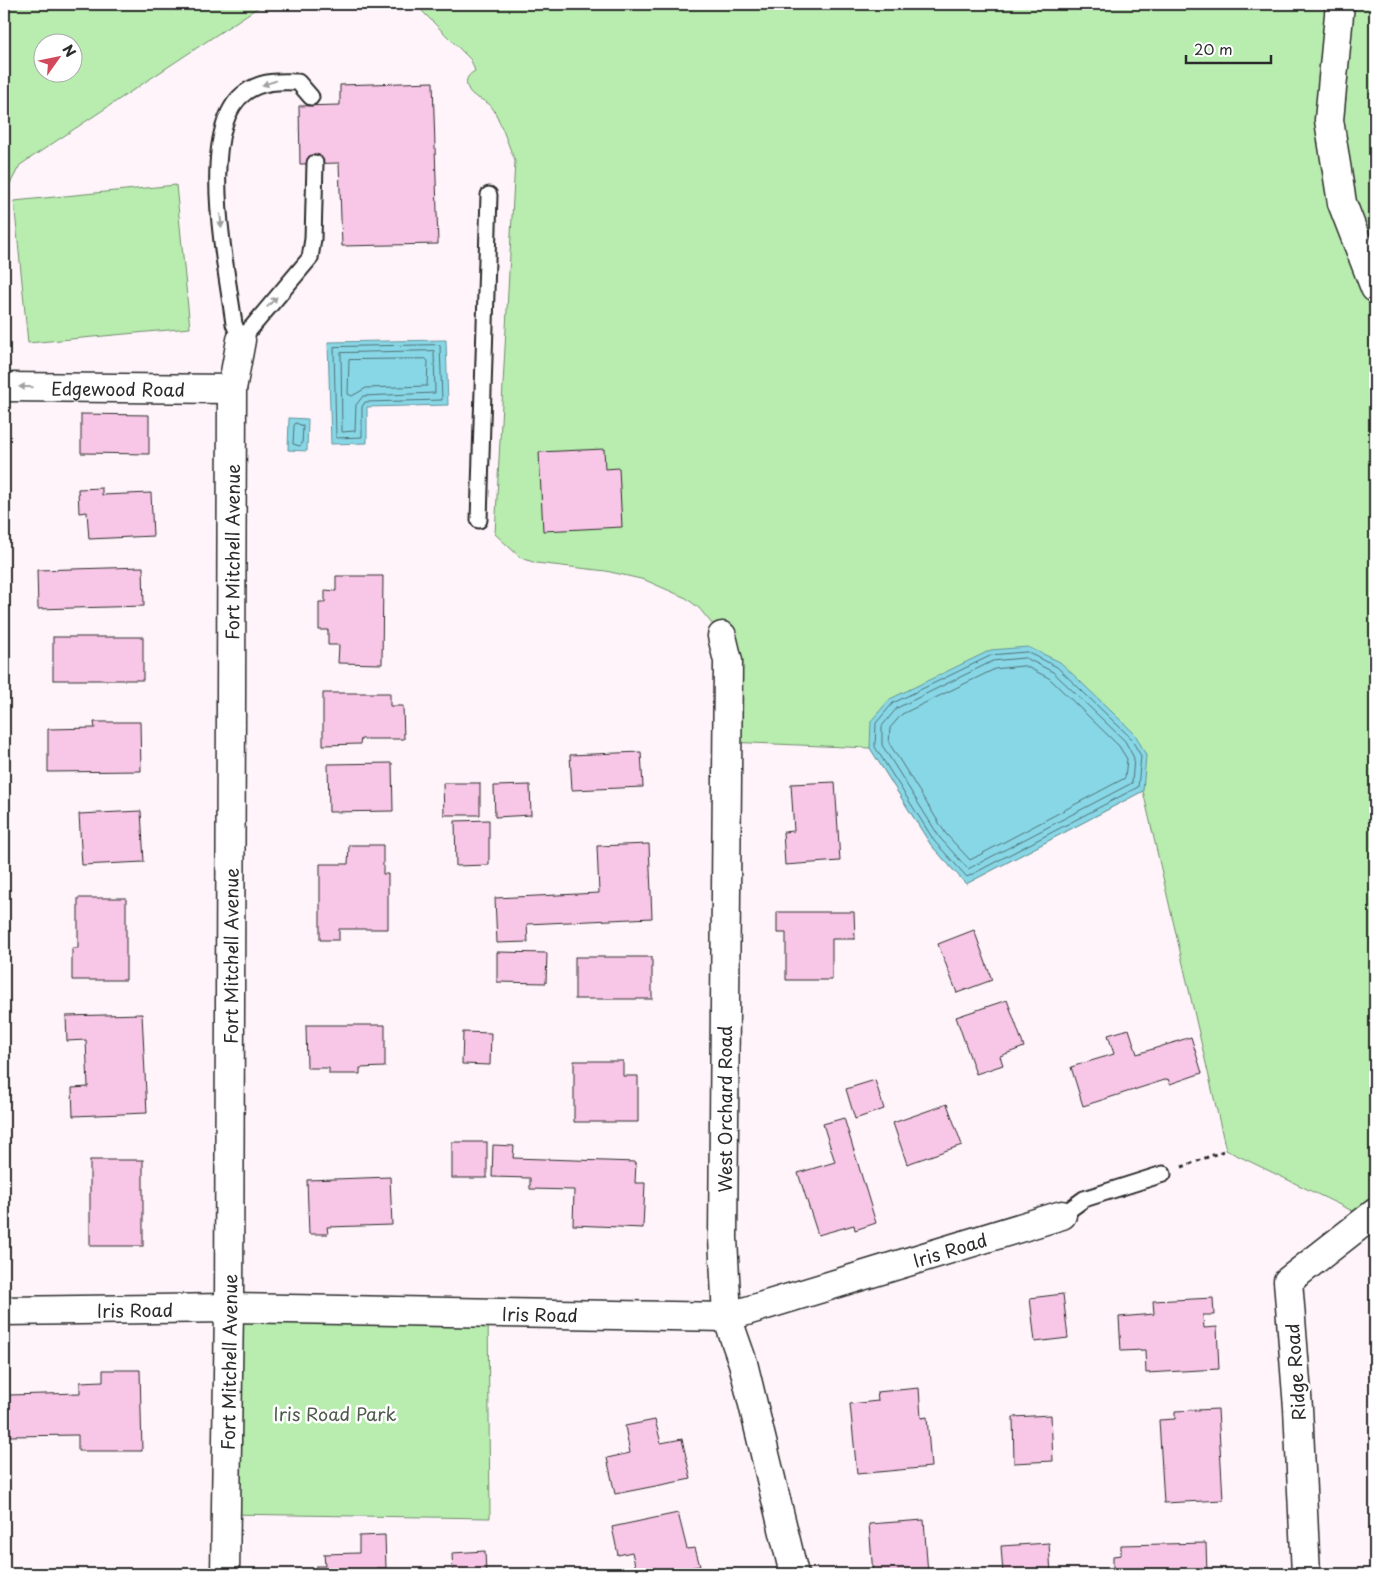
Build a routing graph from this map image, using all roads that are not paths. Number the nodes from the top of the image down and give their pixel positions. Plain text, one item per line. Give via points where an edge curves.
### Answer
1 (1340, 4) edge
2 (311, 97) dead end
3 (315, 163) dead end
4 (489, 196) dead end
5 (1375, 288) edge
6 (241, 340) junction
7 (4, 387) edge
8 (232, 390) junction
9 (479, 520) dead end
10 (722, 636) dead end
11 (1163, 1174) road end
12 (1375, 1213) edge
13 (1062, 1215) joint
14 (229, 1308) junction
15 (4, 1311) edge
16 (727, 1317) junction
17 (226, 1574) edge
18 (794, 1574) edge
19 (1306, 1574) edge

1 - 5 street via 1329,120 1342,203
2 -> 6 lane via 298,82 276,81 247,91 236,101 224,123 216,158 219,206 234,324
6 -> 3 lane via 310,258
4 - 9 lane
6 - 8 street, Fort Mitchell Avenue
8 -> 7 street, Edgewood Road
8 - 14 street, Fort Mitchell Avenue
10 - 16 street, West Orchard Road via 728,661 723,1238
11 - 13 lane via 1084,1199
12 - 19 street, Ridge Road via 1288,1280
13 - 16 street, Iris Road
14 - 15 street, Iris Road
14 - 16 street, Iris Road
14 - 17 street, Fort Mitchell Avenue
16 - 18 street, West Orchard Road via 743,1363

